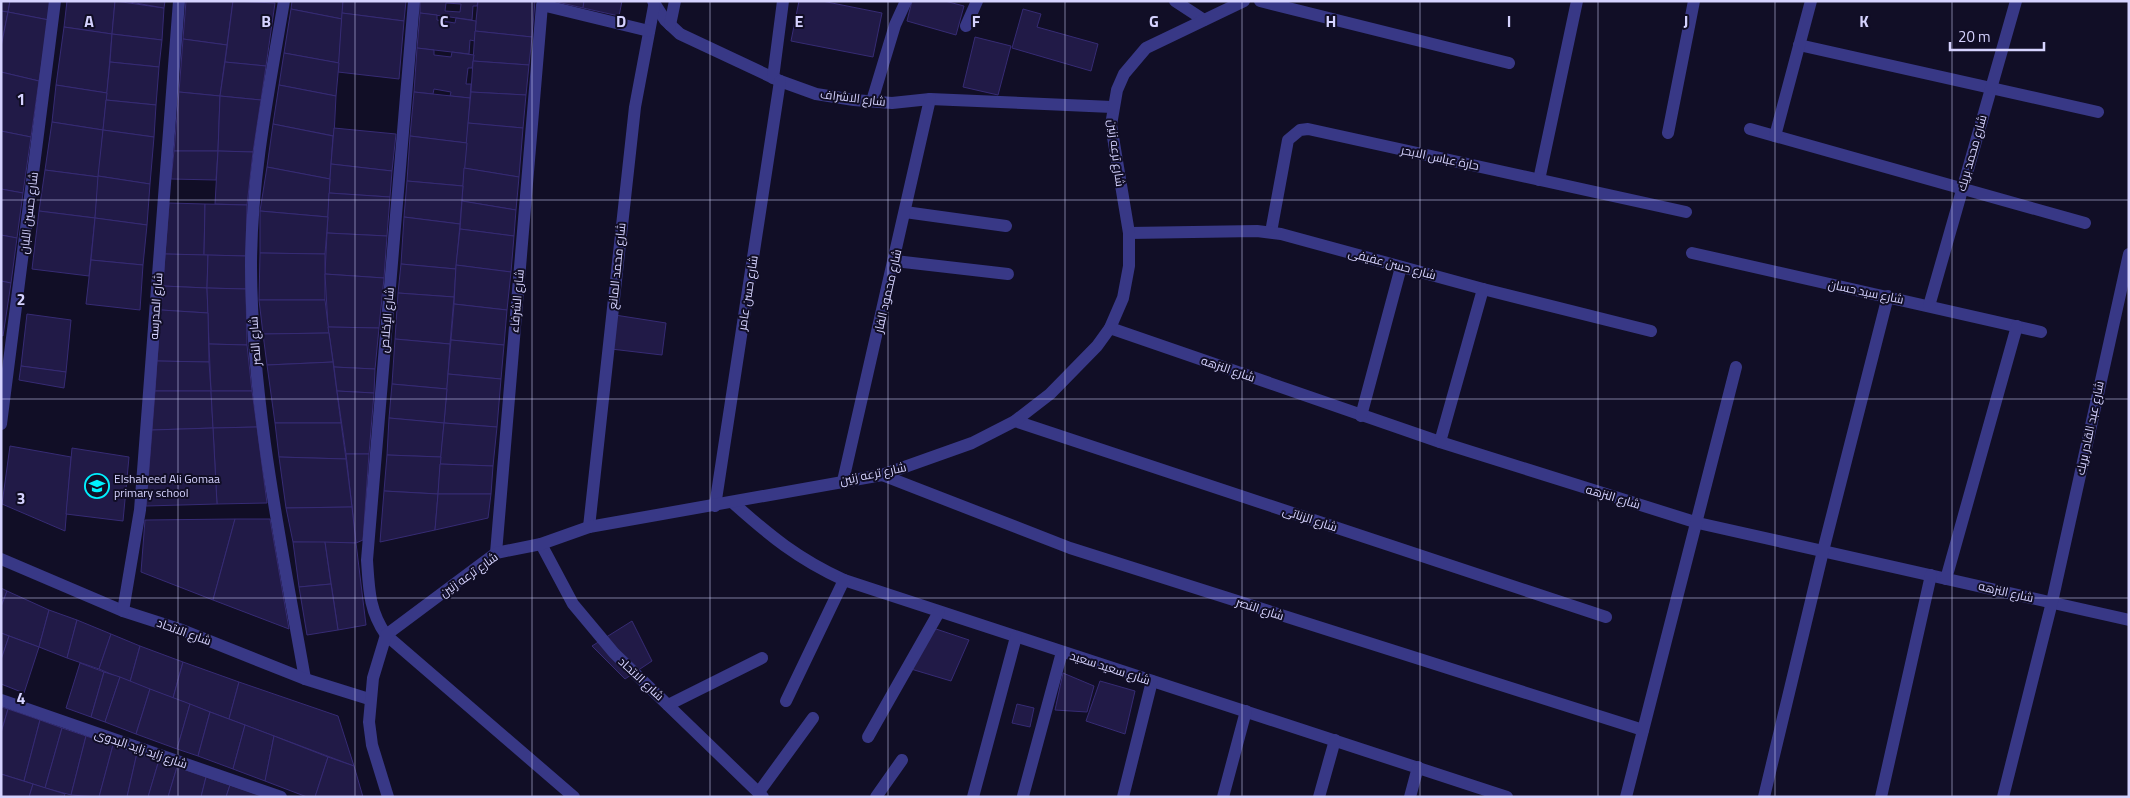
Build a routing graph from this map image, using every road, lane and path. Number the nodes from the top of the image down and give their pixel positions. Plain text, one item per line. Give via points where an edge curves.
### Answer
1 (55, 1) edge
2 (179, 1) edge
3 (284, 1) edge
4 (414, 1) edge
5 (675, 1) edge
6 (783, 1) edge
7 (906, 1) edge
8 (977, 1) edge
9 (1175, 1) edge
10 (1244, 1) edge
11 (1260, 1) edge
12 (1577, 1) edge
13 (1694, 1) edge
14 (1811, 1) edge
15 (2016, 1) edge
16 (653, 4) edge
17 (1204, 20) junction
18 (670, 25) junction
19 (966, 26) dead end
20 (649, 31) junction
21 (1799, 45) junction
22 (1509, 63) dead end
23 (776, 79) junction
24 (1991, 88) junction
25 (930, 99) junction
26 (872, 101) junction
27 (1112, 107) junction
28 (2098, 112) dead end
29 (1750, 128) dead end
30 (1668, 132) dead end
31 (1775, 136) junction
32 (1539, 180) junction
33 (1962, 189) junction
34 (905, 212) junction
35 (1686, 212) dead end
36 (2085, 223) dead end
37 (1006, 226) dead end
38 (1271, 232) junction
39 (1129, 233) junction
40 (1692, 253) dead end
41 (2129, 254) edge
42 (895, 261) junction
43 (1401, 267) junction
44 (1008, 274) dead end
45 (1483, 289) junction
46 (1888, 296) junction
47 (1930, 306) junction
48 (2017, 326) junction
49 (1110, 328) junction
50 (1651, 331) dead end
51 (2041, 332) dead end
52 (1736, 367) dead end
53 (1361, 416) junction
54 (1015, 421) junction
55 (1, 424) edge
56 (1440, 442) junction
57 (882, 474) junction
58 (843, 481) junction
59 (732, 502) junction
60 (715, 506) junction
61 (1698, 523) junction
62 (589, 527) junction
63 (541, 544) junction
64 (1823, 551) junction
65 (496, 553) junction
66 (1, 559) edge
67 (1931, 575) junction
68 (1946, 579) junction
69 (844, 580) junction
70 (2052, 602) junction
71 (123, 610) junction
72 (939, 612) junction
73 (1606, 616) dead end
74 (2129, 620) edge
75 (386, 635) junction
76 (1016, 637) junction
77 (1062, 652) junction
78 (762, 658) dead end
79 (305, 678) junction
80 (1152, 681) junction
81 (369, 699) junction
82 (1, 700) edge
83 (786, 700) dead end
84 (668, 704) junction
85 (1246, 712) junction
86 (813, 718) dead end
87 (1643, 730) junction
88 (868, 737) dead end
89 (1335, 740) junction
90 (902, 760) dead end
91 (1418, 768) junction
92 (761, 795) edge
93 (1023, 796) edge
94 (281, 797) edge
95 (388, 797) edge
96 (574, 797) edge
97 (876, 797) edge
98 (973, 797) edge
99 (1123, 797) edge
100 (1223, 797) edge
101 (1319, 797) edge
102 (1410, 797) edge
103 (1507, 797) edge
104 (1626, 797) edge
105 (1764, 797) edge
106 (1881, 797) edge
107 (2004, 797) edge

1 - 55 street, شارع حسين اللبان
2 - 71 street, شارع المدرسه via 140,510
3 - 79 street, شارع النصر via 254,200 253,332 275,508
4 - 75 street, شارع الإخلاص via 367,560 375,618
5 - 18 street
6 - 23 street, شارع حسن عامر
7 - 26 street via 895,25
8 - 19 street
9 - 17 street
10 - 17 street, شارع ترعه زنين
11 - 22 street
12 - 32 street
13 - 30 street
14 - 21 street
15 - 24 street, شارع محمد بريك
16 - 18 street, شارع الاشراف
16 - 20 street, شارع محمد المانع
17 - 27 street, شارع ترعه زنين via 1146,48 1124,74
18 - 23 street, شارع الاشراف via 680,34
20 - 62 street, شارع محمد المانع via 634,107
20 - 65 street, شارع الشرفاء via 542,5
21 - 24 street
21 - 31 street
23 - 26 street, شارع الاشراف via 816,94
23 - 60 street, شارع حسن عامر
24 - 28 street
24 - 33 street, شارع محمد بريك
25 - 26 street, شارع الاشراف
25 - 27 street, شارع الاشراف
25 - 34 street, شارع محمود الفار
27 - 39 street, شارع ترعه زنين via 1112,142
29 - 31 street
31 - 33 street
32 - 35 street, حارة عباس الابحر
32 - 38 street, حارة عباس الابحر via 1308,129 1300,130 1288,140
33 - 36 street
33 - 47 street, شارع محمد بريك
34 - 37 street
34 - 42 street, شارع محمود الفار
38 - 39 street, شارع حسن عفيفى
38 - 43 street, شارع حسن عفيفى
39 - 49 street, شارع ترعه زنين via 1129,266 1123,298
40 - 46 street, شارع سيد حسان
41 - 70 street, شارع عبد القادر بريك
42 - 44 street
42 - 58 street, شارع محمود الفار
43 - 45 street, شارع حسن عفيفى
43 - 53 street
45 - 50 street, شارع حسن عفيفى
45 - 56 street
46 - 47 street, شارع سيد حسان
46 - 64 street
47 - 48 street, شارع سيد حسان
48 - 51 street, شارع سيد حسان
48 - 68 street
49 - 53 street, شارع النزهه
49 - 54 street, شارع ترعه زنين via 1050,394
52 - 61 street
53 - 56 street, شارع النزهه
54 - 57 street, شارع ترعه زنين via 972,443
54 - 73 street, شارع الزناتى
56 - 61 street, شارع النزهه
57 - 58 street, شارع ترعه زنين
57 - 87 street, شارع النصر via 1070,548
58 - 59 street, شارع ترعه زنين
59 - 60 street, شارع ترعه زنين
59 - 69 street, شارع سعيد سعيد via 795,555
60 - 62 street, شارع ترعه زنين
61 - 64 street, شارع النزهه
61 - 87 street
62 - 63 street, شارع ترعه زنين
63 - 65 street, شارع ترعه زنين
63 - 84 street, شارع الاتحاد via 573,604 588,624
64 - 67 street, شارع النزهه
64 - 105 street
65 - 75 street, شارع ترعه زنين
66 - 71 street, شارع الاتحاد
67 - 68 street, شارع النزهه
67 - 106 street
68 - 70 street, شارع النزهه
69 - 72 street, شارع سعيد سعيد
69 - 83 street
70 - 74 street, شارع النزهه
70 - 107 street, شارع عبد القادر بريك
71 - 79 street, شارع الاتحاد
72 - 76 street, شارع سعيد سعيد
72 - 88 street
75 - 81 street
75 - 96 street
76 - 77 street, شارع سعيد سعيد
76 - 98 street
77 - 80 street, شارع سعيد سعيد
77 - 93 street
78 - 84 street
79 - 81 street, شارع الاتحاد
80 - 85 street, شارع سعيد سعيد
80 - 99 street
81 - 95 street via 372,745
82 - 94 street, شارع زايد زايد البدوى
84 - 92 street, شارع الاتحاد
85 - 89 street, شارع سعيد سعيد
85 - 100 street
86 - 92 street
87 - 104 street
89 - 91 street, شارع سعيد سعيد
89 - 101 street
90 - 97 street
91 - 102 street
91 - 103 street, شارع سعيد سعيد

